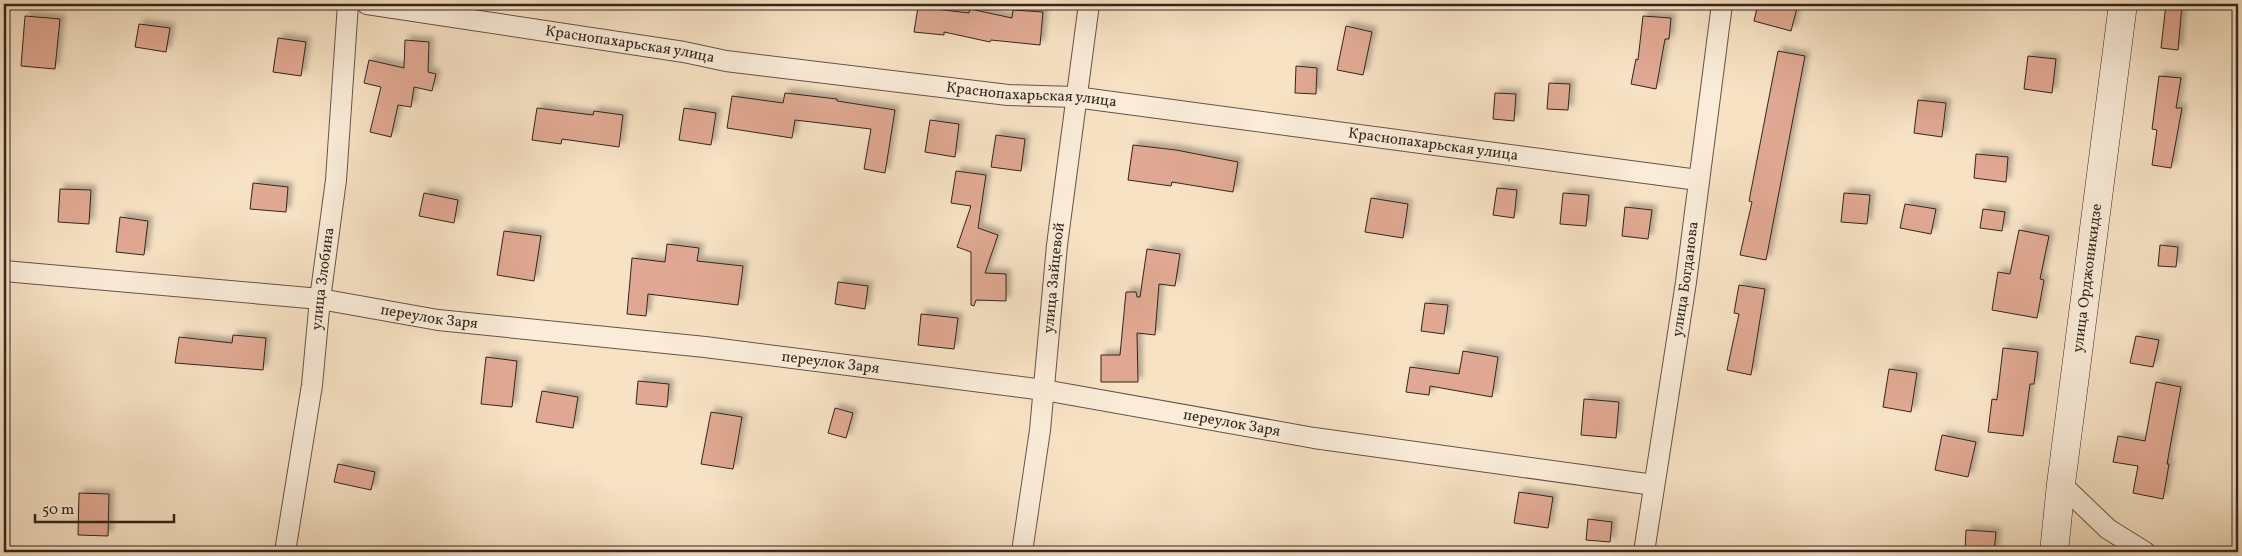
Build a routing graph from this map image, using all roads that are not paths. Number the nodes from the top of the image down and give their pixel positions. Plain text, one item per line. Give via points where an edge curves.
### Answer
1 (348, 4) edge
2 (368, 4) edge
3 (1089, 4) edge
4 (1722, 4) edge
5 (2123, 4) edge
6 (1075, 97) junction
7 (1698, 180) junction
8 (4, 270) edge
9 (320, 299) junction
10 (1044, 390) junction
11 (2061, 484) junction
12 (1654, 485) junction
13 (285, 552) edge
14 (1022, 552) edge
15 (1644, 552) edge
16 (2054, 552) edge
17 (2144, 552) edge

1 - 9 street, улица Злобина via 336,180
2 - 6 street, Краснопахарьская улица via 726,61 1008,95
3 - 6 street, улица Зайцевой
4 - 7 street, улица Богданова
5 - 11 street, улица Орджоникидзе
6 - 7 street, Краснопахарьская улица
6 - 10 street, улица Зайцевой via 1056,245
7 - 12 street, улица Богданова via 1686,282
8 - 9 street, переулок Заря
9 - 10 street, переулок Заря via 438,320 705,347
9 - 13 street, улица Злобина via 312,385
10 - 12 street, переулок Заря via 1314,438
10 - 14 street, улица Зайцевой
11 - 16 street, улица Орджоникидзе
11 - 17 street via 2108,529
12 - 15 street, улица Богданова

